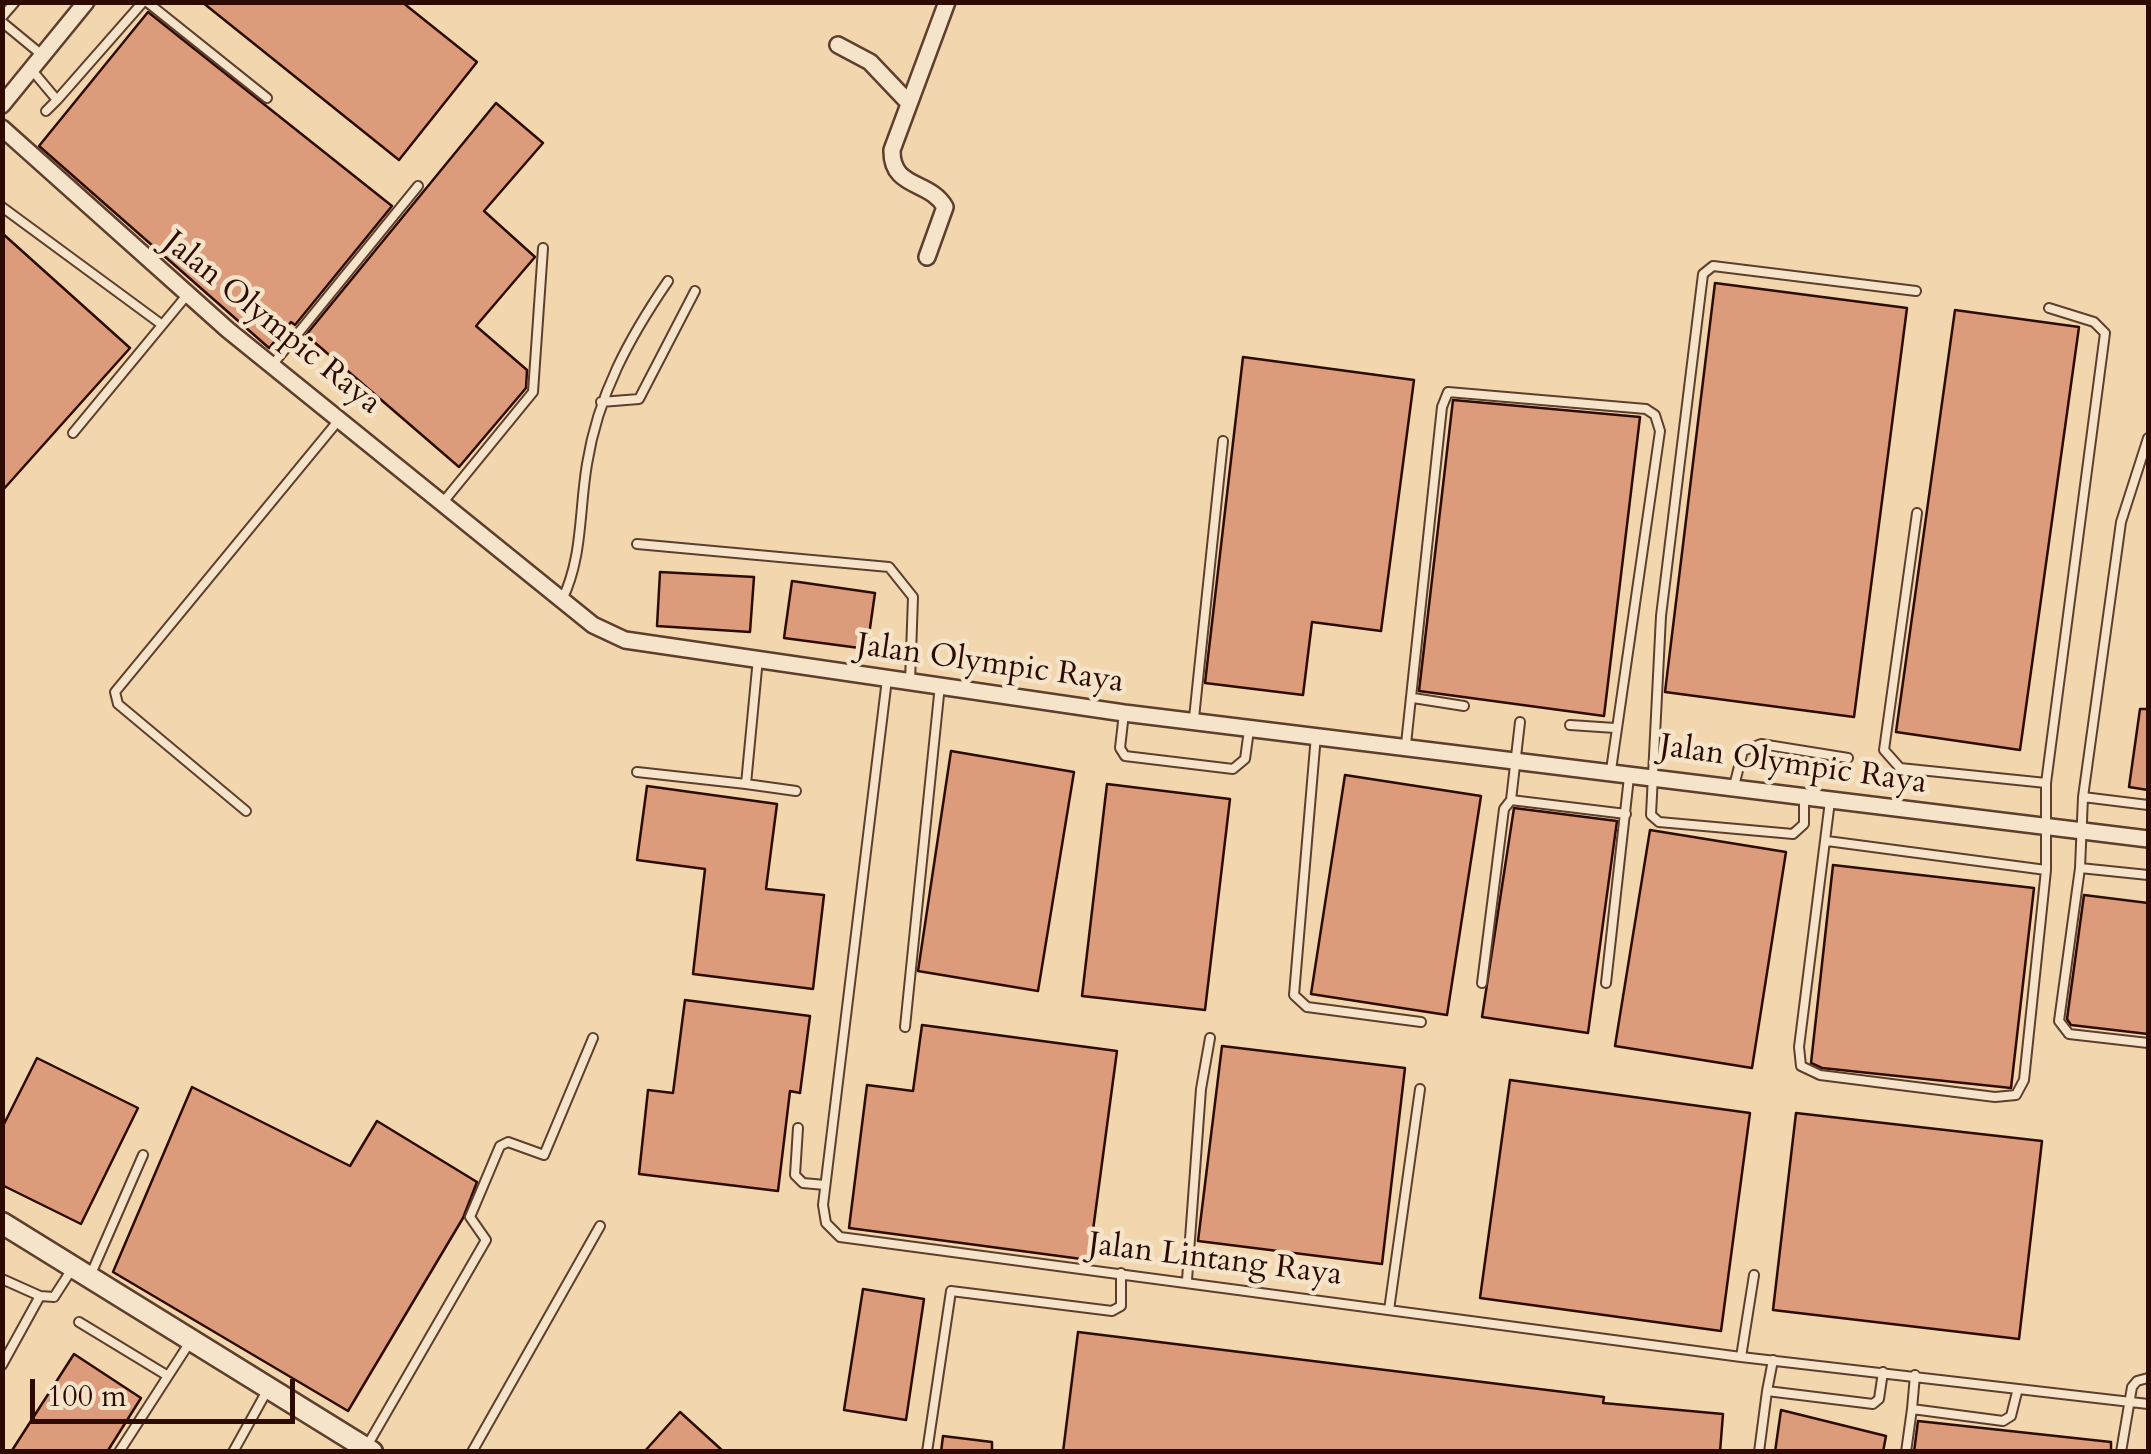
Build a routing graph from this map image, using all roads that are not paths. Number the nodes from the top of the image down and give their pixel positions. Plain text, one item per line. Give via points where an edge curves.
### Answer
1 (15, 2) edge
2 (86, 2) edge
3 (145, 2) edge
4 (948, 2) edge
5 (2, 19) edge
6 (838, 46) dead end
7 (36, 62) junction
8 (267, 98) dead end
9 (57, 100) junction
10 (908, 102) junction
11 (2, 105) edge
12 (46, 111) dead end
13 (2, 128) edge
14 (418, 186) dead end
15 (2, 207) edge
16 (543, 248) dead end
17 (927, 257) dead end
18 (668, 281) dead end
19 (695, 292) dead end
20 (1916, 292) dead end
21 (188, 295) junction
22 (2049, 308) dead end
23 (161, 324) junction
24 (273, 364) junction
25 (601, 402) junction
26 (341, 418) junction
27 (73, 433) dead end
28 (2148, 438) edge
29 (1223, 442) dead end
30 (444, 501) junction
31 (1916, 513) dead end
32 (637, 544) dead end
33 (562, 600) junction
34 (758, 658) junction
35 (888, 679) junction
36 (910, 682) junction
37 (940, 685) junction
38 (1413, 698) junction
39 (1464, 706) dead end
40 (1124, 712) junction
41 (1194, 718) junction
42 (1520, 722) dead end
43 (1250, 725) junction
44 (1570, 725) dead end
45 (1615, 728) junction
46 (1316, 734) junction
47 (1406, 744) junction
48 (1516, 758) junction
49 (1848, 758) dead end
50 (1610, 770) junction
51 (637, 772) dead end
52 (1630, 772) junction
53 (1655, 775) junction
54 (2046, 783) junction
55 (746, 784) junction
56 (1734, 786) junction
57 (796, 791) dead end
58 (1804, 796) junction
59 (2083, 797) junction
60 (1830, 799) junction
61 (1511, 800) junction
62 (2148, 805) edge
63 (246, 811) dead end
64 (1626, 814) junction
65 (2044, 827) junction
66 (2080, 830) junction
67 (2148, 839) edge
68 (1827, 842) junction
69 (2080, 868) junction
70 (2046, 870) junction
71 (2148, 875) edge
72 (1482, 983) dead end
73 (1606, 983) dead end
74 (1421, 1022) dead end
75 (906, 1027) dead end
76 (593, 1038) dead end
77 (1210, 1038) dead end
78 (2148, 1043) edge
79 (1420, 1089) dead end
80 (798, 1128) dead end
81 (143, 1154) dead end
82 (825, 1185) junction
83 (2, 1223) edge
84 (600, 1226) dead end
85 (80, 1274) junction
86 (1121, 1274) junction
87 (1754, 1275) dead end
88 (2, 1279) edge
89 (1187, 1280) junction
90 (40, 1296) junction
91 (1389, 1310) junction
92 (80, 1322) dead end
93 (190, 1342) junction
94 (1741, 1357) junction
95 (1772, 1360) junction
96 (2, 1364) edge
97 (1882, 1372) junction
98 (168, 1376) junction
99 (1915, 1376) junction
100 (2148, 1378) edge
101 (268, 1389) junction
102 (1767, 1391) junction
103 (2017, 1392) junction
104 (2126, 1404) junction
105 (2148, 1404) edge
106 (1912, 1409) junction
107 (369, 1449) edge
108 (118, 1452) edge
109 (233, 1452) edge
110 (472, 1452) edge
111 (927, 1452) edge
112 (1759, 1452) edge
113 (1906, 1452) edge
114 (2121, 1452) edge

1 - 5 lane
2 - 7 street
3 - 8 lane
3 - 9 lane
4 - 10 street
5 - 7 lane
6 - 10 street via 870,62
7 - 9 lane
7 - 11 street
9 - 12 lane
10 - 17 street via 892,161 899,176 945,207
13 - 21 street, Jalan Olympic Raya
14 - 24 lane
15 - 23 lane
16 - 30 lane via 533,392
18 - 25 lane
19 - 25 lane via 639,399
20 - 53 lane via 1705,268 1661,616
21 - 23 lane
21 - 24 street, Jalan Olympic Raya
22 - 54 lane via 2094,322 2105,333
23 - 27 lane
24 - 26 street, Jalan Olympic Raya
25 - 33 lane via 578,558
26 - 30 street, Jalan Olympic Raya
26 - 63 lane via 114,692 118,704
28 - 59 lane via 2122,522
29 - 41 lane
30 - 33 street, Jalan Olympic Raya
31 - 54 lane via 1884,750 1900,768
32 - 36 lane via 888,567 913,598
33 - 34 street, Jalan Olympic Raya via 625,640
34 - 35 street, Jalan Olympic Raya
34 - 55 lane
35 - 36 street, Jalan Olympic Raya
35 - 82 lane, Jalan Lintang Raya
36 - 37 street, Jalan Olympic Raya
37 - 40 street, Jalan Olympic Raya
37 - 75 lane
38 - 39 lane
38 - 45 lane via 1448,392 1646,408 1660,432
38 - 47 lane
40 - 41 street, Jalan Olympic Raya
40 - 43 lane via 1125,756 1234,769 1245,759
41 - 43 street, Jalan Olympic Raya
42 - 48 lane
43 - 46 street, Jalan Olympic Raya
44 - 45 lane
45 - 50 lane
46 - 47 street, Jalan Olympic Raya
46 - 74 lane via 1294,995 1307,1007
47 - 48 street, Jalan Olympic Raya
48 - 50 street, Jalan Olympic Raya
48 - 61 lane
49 - 56 lane via 1761,744 1743,750
50 - 52 street, Jalan Olympic Raya
51 - 55 lane
52 - 53 street, Jalan Olympic Raya
52 - 64 lane
53 - 56 street, Jalan Olympic Raya
53 - 58 lane via 1651,814 1659,822 1798,833
54 - 65 lane
55 - 57 lane
56 - 58 street, Jalan Olympic Raya
58 - 60 street, Jalan Olympic Raya
59 - 62 lane
59 - 66 lane
60 - 65 street, Jalan Olympic Raya
60 - 68 lane
61 - 64 lane
61 - 72 lane via 1504,810
64 - 73 lane
65 - 66 street, Jalan Olympic Raya
65 - 70 lane
66 - 67 street, Jalan Olympic Raya
66 - 69 lane
68 - 70 lane
68 - 70 lane via 1798,1059 1820,1074 1995,1097 2016,1095 2024,1080
69 - 71 lane
69 - 78 lane via 2059,1021 2069,1034
76 - 107 lane via 544,1155 508,1142 500,1146 470,1216 486,1240
77 - 89 lane via 1200,1089
79 - 91 lane
80 - 82 lane via 795,1176
81 - 85 lane
82 - 86 lane, Jalan Lintang Raya via 826,1224 849,1240
83 - 85 street
84 - 110 lane
85 - 90 lane via 54,1297
85 - 93 street
86 - 89 lane, Jalan Lintang Raya
86 - 111 lane via 1120,1306 1112,1311 952,1291
87 - 94 lane
88 - 90 lane
89 - 91 lane, Jalan Lintang Raya
90 - 96 lane
91 - 94 lane, Jalan Lintang Raya
92 - 98 lane
93 - 98 lane
93 - 101 street
94 - 95 lane, Jalan Lintang Raya
95 - 97 lane, Jalan Lintang Raya
95 - 102 lane
97 - 99 lane, Jalan Lintang Raya
97 - 102 lane via 1873,1404
98 - 108 lane
99 - 103 lane, Jalan Lintang Raya
99 - 106 lane
100 - 104 lane via 2137,1380
101 - 107 street
101 - 109 lane
102 - 112 lane
103 - 104 lane, Jalan Lintang Raya
103 - 106 lane via 2011,1416 2003,1421
104 - 105 lane, Jalan Lintang Raya
104 - 114 lane
106 - 113 lane

